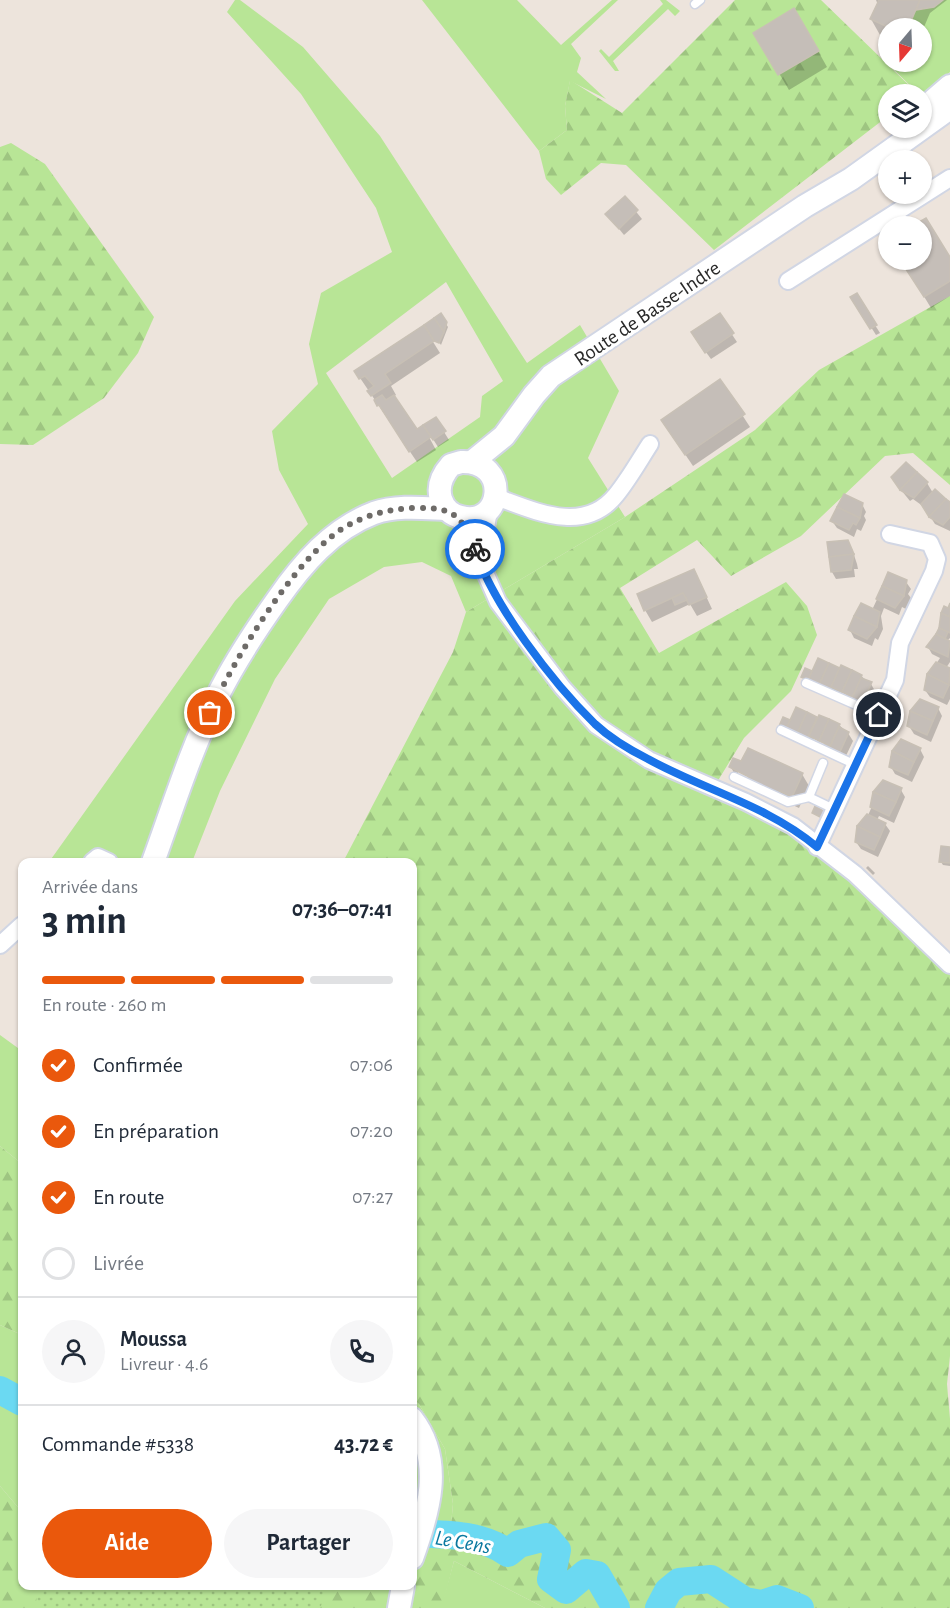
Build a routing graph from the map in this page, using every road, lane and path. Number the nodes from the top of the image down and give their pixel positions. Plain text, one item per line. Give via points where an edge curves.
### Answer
1 (950, 86) edge
2 (932, 102) edge
3 (950, 108) edge
4 (889, 138) edge
5 (950, 178) edge
6 (805, 206) junction
7 (788, 281) dead end
8 (504, 436) junction
9 (650, 444) dead end
10 (472, 462) junction
11 (442, 478) junction
12 (493, 496) junction
13 (393, 509) junction
14 (452, 513) junction
15 (890, 534) dead end
16 (489, 582) junction
17 (806, 683) dead end
18 (879, 715) junction
19 (781, 730) dead end
20 (823, 763) dead end
21 (856, 765) junction
22 (734, 777) dead end
23 (809, 797) junction
24 (836, 810) junction
25 (817, 847) junction
26 (155, 858) edge
27 (18, 929) edge
28 (0, 945) edge
29 (950, 965) edge
30 (417, 1425) edge
31 (417, 1544) edge
32 (403, 1590) edge
33 (399, 1608) edge

1 - 2 main road
3 - 6 main road, Route de Basse-Indre via 851,179
4 - 6 main road, Route de Basse-Indre
5 - 7 street
6 - 8 main road, Route de Basse-Indre via 551,376
8 - 10 main road, Route de Basse-Indre
8 - 12 main road, Route de Basse-Indre
9 - 12 street via 615,496 587,514 553,517
10 - 11 main road via 451,465
10 - 12 main road via 483,466
11 - 13 main road
11 - 14 main road via 441,498
12 - 14 main road via 474,518
12 - 16 street via 485,551
13 - 14 main road
13 - 26 main road via 374,513 343,528 314,554 266,615 217,698
14 - 16 street via 466,529
15 - 18 street via 930,543 937,559 900,643 895,680
16 - 25 street via 512,621 596,725 649,760 793,826
17 - 18 lane
18 - 21 street
19 - 21 lane
20 - 23 lane
21 - 24 street
22 - 23 lane via 788,802
23 - 24 lane
24 - 25 street
25 - 29 street via 855,874
27 - 28 street
30 - 31 main road via 429,1455 431,1484 427,1515
32 - 33 main road

